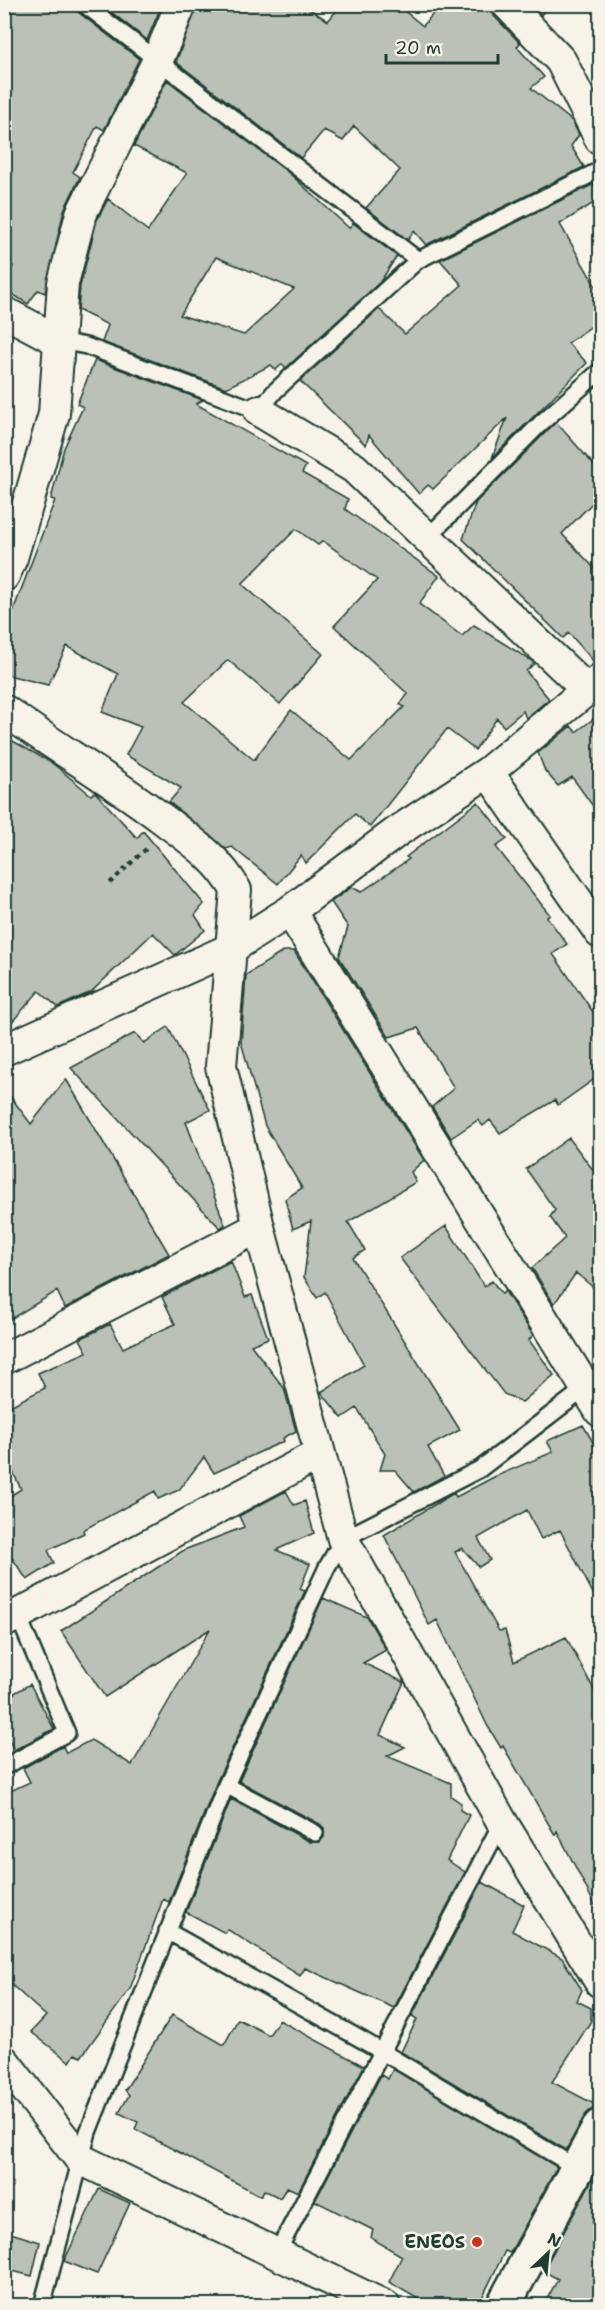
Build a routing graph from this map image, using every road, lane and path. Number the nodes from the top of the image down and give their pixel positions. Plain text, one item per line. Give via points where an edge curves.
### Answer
1 (84, 4) edge
2 (181, 4) edge
3 (507, 4) edge
4 (157, 62) junction
5 (600, 139) edge
6 (600, 170) edge
7 (418, 260) junction
8 (4, 312) edge
9 (59, 341) junction
10 (600, 371) edge
11 (259, 411) junction
12 (428, 537) junction
13 (4, 576) edge
14 (594, 685) edge
15 (4, 710) edge
16 (488, 772) junction
17 (171, 825) junction
18 (110, 883) dead end
19 (290, 911) junction
20 (600, 933) edge
21 (230, 949) junction
22 (4, 1050) edge
23 (259, 1227) junction
24 (4, 1359) edge
25 (596, 1391) edge
26 (320, 1454) junction
27 (343, 1539) junction
28 (11, 1619) edge
29 (4, 1767) edge
30 (226, 1785) junction
31 (502, 1822) junction
32 (315, 1833) dead end
33 (167, 1931) junction
34 (600, 1982) edge
35 (382, 2052) junction
36 (4, 2061) edge
37 (600, 2126) edge
38 (80, 2159) junction
39 (577, 2168) junction
40 (277, 2253) junction
41 (42, 2306) edge
42 (385, 2306) edge
43 (503, 2306) edge

1 - 4 lane
2 - 4 street
3 - 5 street via 561,61
4 - 7 lane
4 - 9 street via 81,214 63,283
6 - 7 lane
7 - 11 lane via 275,391
8 - 9 street
9 - 11 lane via 86,346
9 - 13 street via 54,414
10 - 12 lane via 541,423
11 - 12 street via 354,468
12 - 14 street
14 - 16 street
15 - 17 street
16 - 19 street via 398,831
16 - 20 street
17 - 18 path
17 - 21 street via 223,867 236,890
19 - 21 street
19 - 25 street
21 - 22 street
21 - 23 street via 221,1066
23 - 24 street
23 - 26 street
25 - 27 lane via 480,1469
26 - 27 street
26 - 28 street
27 - 30 lane
27 - 31 street
28 - 29 lane via 66,1733
30 - 32 lane
30 - 33 lane
31 - 34 street
31 - 35 lane
33 - 35 lane
33 - 38 lane
35 - 39 lane
35 - 40 lane
36 - 38 street
37 - 39 main road
38 - 40 street
38 - 41 lane
39 - 43 main road
40 - 42 street

